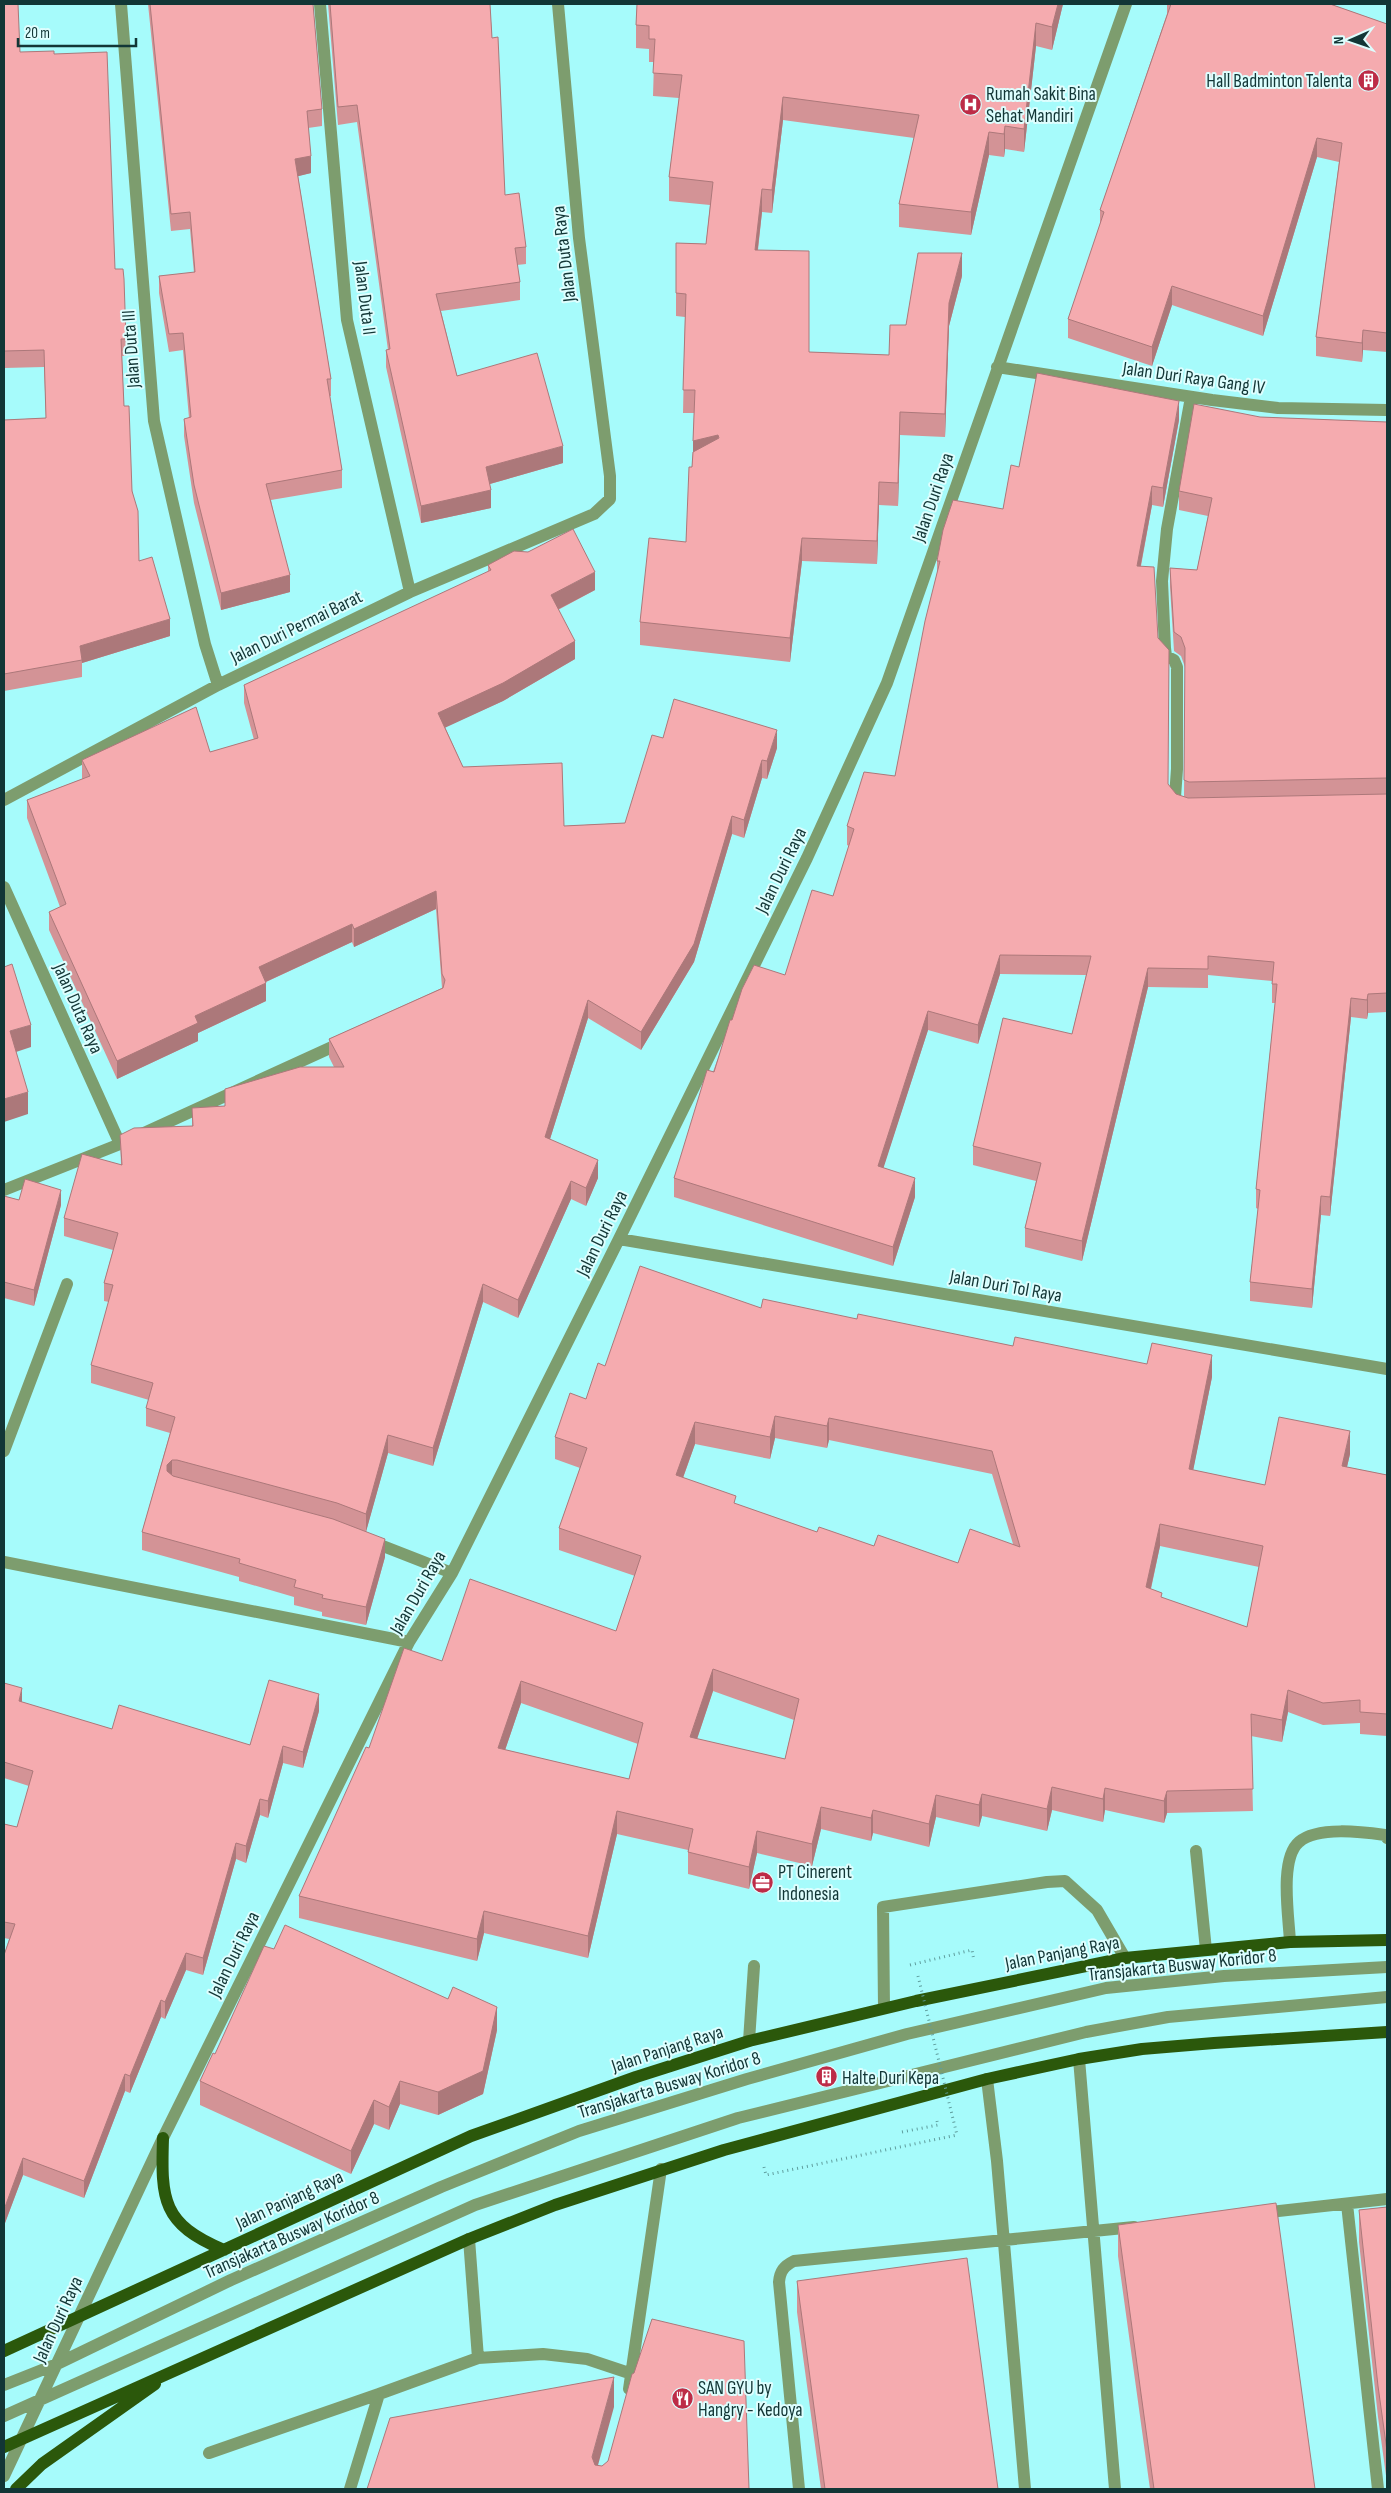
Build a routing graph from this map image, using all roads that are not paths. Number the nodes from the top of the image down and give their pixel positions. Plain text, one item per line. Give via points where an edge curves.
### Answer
1 (121, 4) edge
2 (320, 4) edge
3 (558, 4) edge
4 (1126, 4) edge
5 (997, 367) junction
6 (1191, 397) junction
7 (1387, 410) edge
8 (610, 499) joint
9 (410, 592) junction
10 (218, 685) junction
11 (4, 800) edge
12 (1196, 809) edge
13 (4, 887) edge
14 (355, 1036) edge
15 (120, 1144) junction
16 (4, 1190) edge
17 (619, 1239) junction
18 (67, 1284) dead end
19 (1387, 1368) edge
20 (4, 1451) edge
21 (353, 1535) edge
22 (4, 1562) edge
23 (452, 1573) junction
24 (409, 1642) junction
25 (1387, 1838) edge
26 (1196, 1852) dead end
27 (1387, 1940) edge
28 (1290, 1942) junction
29 (1206, 1950) junction
30 (1125, 1958) junction
31 (754, 1966) dead end
32 (1387, 1967) edge
33 (1387, 1997) edge
34 (884, 2008) junction
35 (1387, 2032) edge
36 (749, 2041) junction
37 (1078, 2059) junction
38 (986, 2079) junction
39 (163, 2138) junction
40 (661, 2169) junction
41 (1387, 2199) edge
42 (1347, 2204) junction
43 (1250, 2214) edge
44 (1152, 2225) edge
45 (1093, 2231) junction
46 (469, 2239) junction
47 (1003, 2240) junction
48 (224, 2250) junction
49 (78, 2319) junction
50 (4, 2352) edge
51 (478, 2358) junction
52 (57, 2364) junction
53 (182, 2366) junction
54 (632, 2374) junction
55 (4, 2385) edge
56 (379, 2394) junction
57 (40, 2400) junction
58 (626, 2403) edge
59 (4, 2416) edge
60 (21, 2440) junction
61 (4, 2447) edge
62 (209, 2453) dead end
63 (4, 2476) edge
64 (16, 2489) edge
65 (350, 2489) edge
66 (799, 2489) edge
67 (1025, 2489) edge
68 (1115, 2489) edge
69 (1378, 2489) edge

1 - 10 street, Jalan Duta III via 154,421 205,644
2 - 9 street, Jalan Duta II via 347,320
3 - 8 street, Jalan Duta Raya via 579,238 610,476
4 - 5 street, Jalan Duri Raya
5 - 6 street, Jalan Duri Raya Gang IV
5 - 17 street, Jalan Duri Raya via 886,683 807,858
6 - 7 street, Jalan Duri Raya Gang IV via 1278,408
6 - 12 street via 1167,529 1162,598 1166,656 1174,660 1177,668 1176,803 1181,808
8 - 9 street, Jalan Duri Permai Barat via 594,514
9 - 10 street, Jalan Duri Permai Barat
10 - 11 street, Jalan Duri Permai Barat
13 - 15 street, Jalan Duta Raya
14 - 15 street
15 - 16 street
17 - 19 street, Jalan Duri Tol Raya
17 - 23 street, Jalan Duri Raya
18 - 20 street
21 - 23 street
22 - 24 street
23 - 24 street, Jalan Duri Raya
24 - 39 street, Jalan Duri Raya
25 - 28 street via 1385,1834 1352,1831 1318,1834 1299,1841 1291,1854 1287,1872
26 - 29 street
27 - 28 main road, Jalan Panjang Raya
28 - 29 main road, Jalan Panjang Raya
29 - 30 main road, Jalan Panjang Raya
30 - 34 main road, Jalan Panjang Raya
30 - 34 street via 1097,1910 1065,1881 883,1907
31 - 36 street
32 - 52 street, Transjakarta Busway Koridor 8 via 1224,1976 1106,1988 907,2034 747,2079 579,2131 440,2187 231,2280
33 - 57 street via 1168,2017 1095,2031 738,2118 475,2205
34 - 36 main road, Jalan Panjang Raya
35 - 37 main road via 1142,2049
36 - 48 main road, Jalan Panjang Raya via 471,2136
37 - 38 main road
37 - 45 street
38 - 40 main road
38 - 47 street
39 - 48 main road via 164,2192 170,2214 202,2241
39 - 49 street, Jalan Duri Raya
40 - 46 main road
40 - 54 street
41 - 42 street
42 - 43 street
42 - 69 street
44 - 45 street
45 - 47 street
45 - 68 street
46 - 51 street
46 - 53 main road
47 - 66 street via 794,2261 782,2269 779,2282
47 - 67 street
48 - 49 main road, Jalan Panjang Raya
49 - 50 main road, Jalan Panjang Raya
49 - 52 street, Jalan Duri Raya
51 - 54 street via 543,2354 587,2359
51 - 56 street
52 - 55 street, Transjakarta Busway Koridor 8
52 - 57 street, Jalan Duri Raya
53 - 60 main road
53 - 64 main road via 42,2464
54 - 58 street
56 - 62 street
56 - 65 street
57 - 59 street
57 - 60 street, Jalan Duri Raya
60 - 61 main road
60 - 63 street, Jalan Duri Raya

